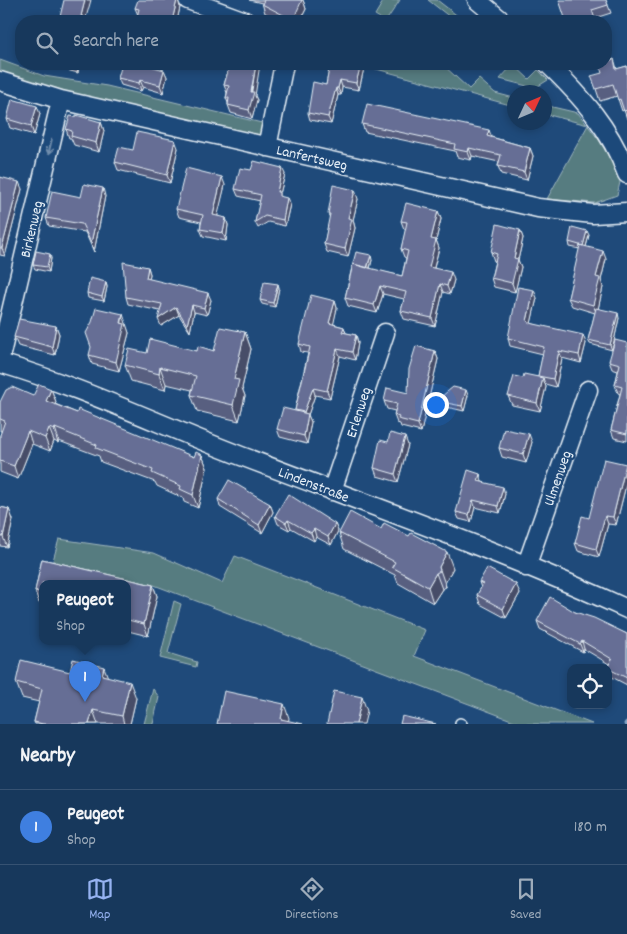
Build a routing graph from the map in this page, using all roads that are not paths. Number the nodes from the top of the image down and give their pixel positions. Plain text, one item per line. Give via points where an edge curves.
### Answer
1 (188, 0) edge
2 (476, 0) edge
3 (229, 15) edge
4 (495, 15) edge
5 (283, 70) edge
6 (553, 70) edge
7 (0, 81) edge
8 (61, 100) junction
9 (267, 147) junction
10 (627, 174) edge
11 (627, 212) edge
12 (385, 333) dead end
13 (0, 358) edge
14 (0, 363) edge
15 (588, 390) dead end
16 (332, 491) junction
17 (526, 567) junction
18 (627, 609) edge

1 - 3 street
2 - 4 street
5 - 9 street
6 - 10 street via 604,126
7 - 8 street, Lanfertsweg
8 - 9 street, Lanfertsweg
8 -> 13 street, Birkenweg
9 - 11 street, Lanfertsweg via 554,212
12 - 16 street, Erlenweg
14 - 16 street, Lindenstraße via 52,380
15 - 17 street, Ulmenweg
16 - 17 street, Lindenstraße
17 - 18 street, Lindenstraße

